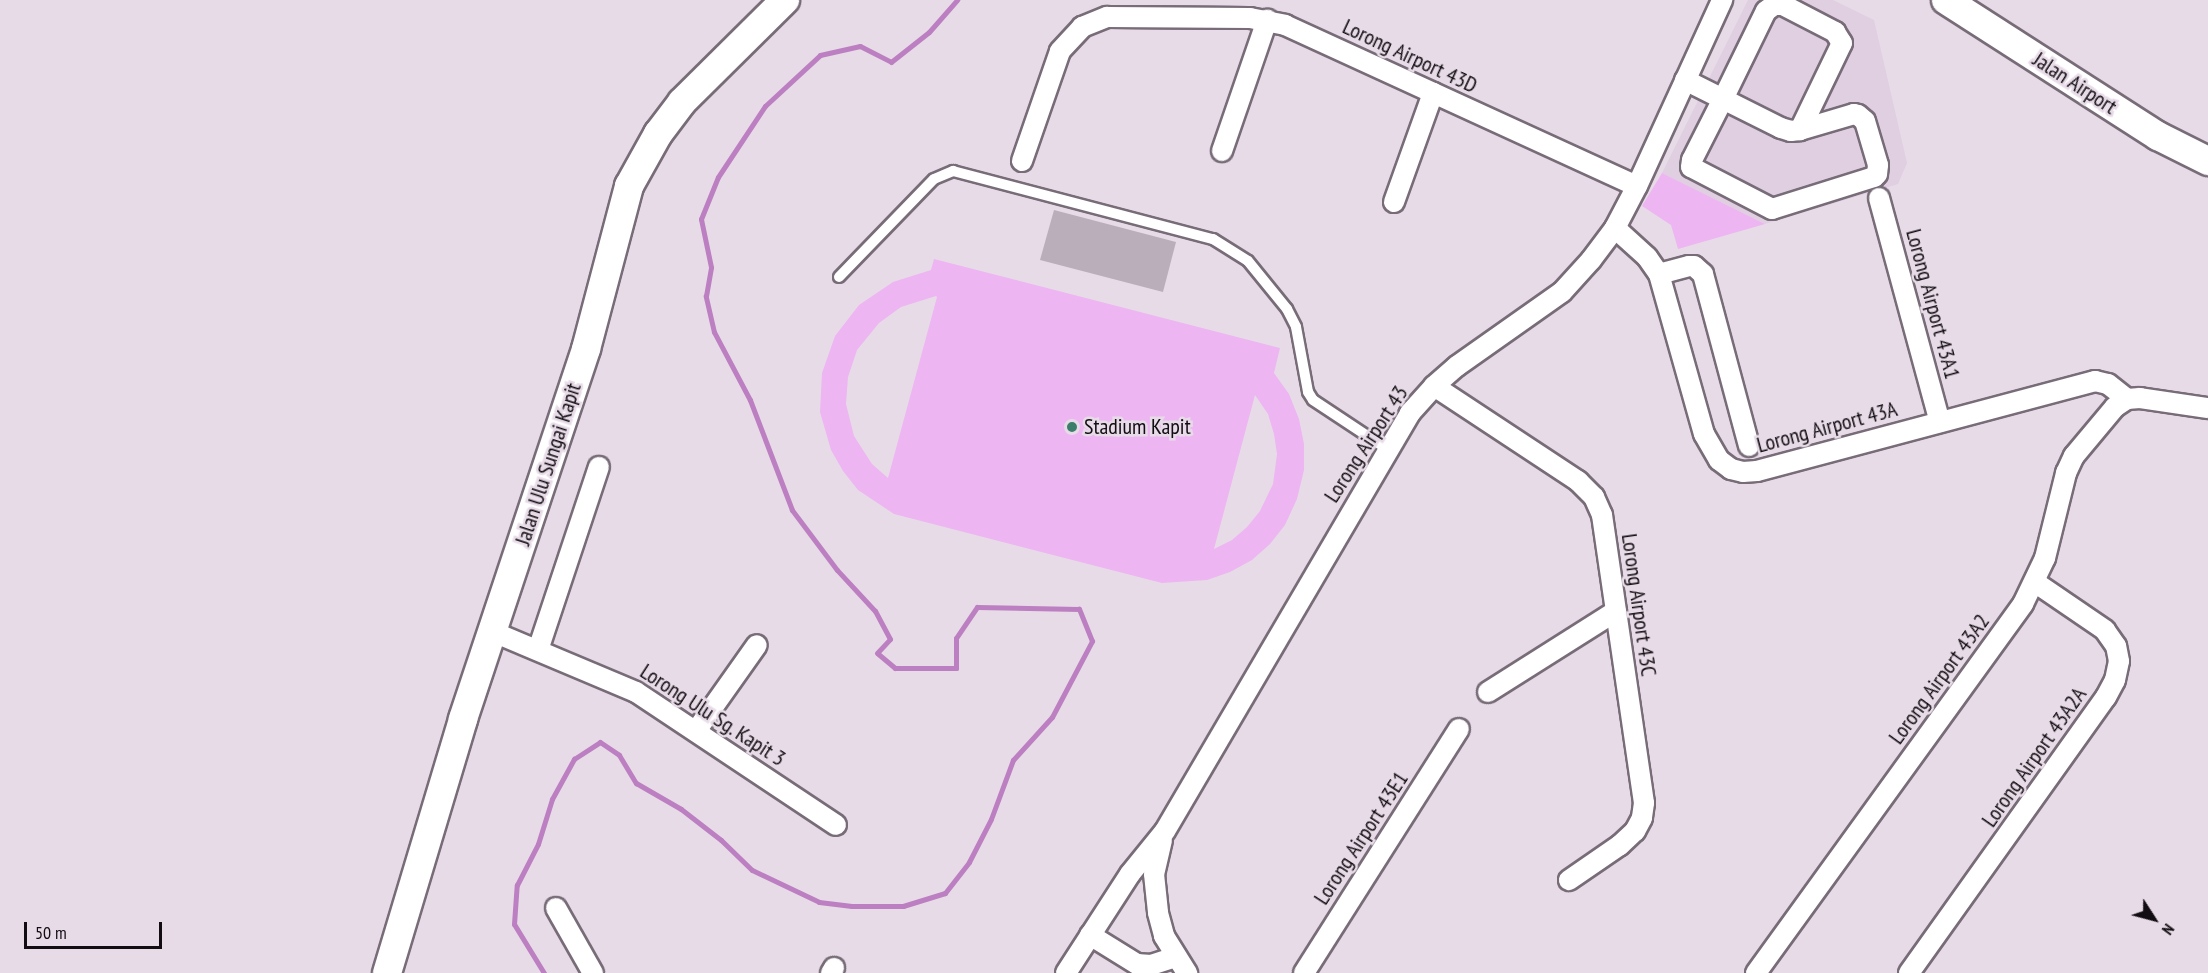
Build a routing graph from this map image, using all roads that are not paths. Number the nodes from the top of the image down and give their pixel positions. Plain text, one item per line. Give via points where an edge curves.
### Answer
1 (785, 0) edge
2 (1722, 0) edge
3 (1946, 0) edge
4 (1267, 20) junction
5 (1685, 80) junction
6 (1433, 93) junction
7 (1722, 99) junction
8 (1800, 130) junction
9 (1222, 151) dead end
10 (1022, 161) dead end
11 (2208, 161) edge
12 (1637, 186) junction
13 (1879, 198) dead end
14 (1394, 202) dead end
15 (1615, 228) junction
16 (1659, 274) junction
17 (839, 277) dead end
18 (1434, 386) junction
19 (2127, 399) junction
20 (2208, 408) edge
21 (1940, 422) junction
22 (1749, 446) dead end
23 (1387, 449) junction
24 (599, 467) dead end
25 (2036, 583) junction
26 (1616, 611) junction
27 (491, 631) junction
28 (757, 645) dead end
29 (538, 650) junction
30 (1488, 692) dead end
31 (1459, 729) dead end
32 (696, 731) junction
33 (836, 825) dead end
34 (1165, 831) junction
35 (1569, 880) dead end
36 (556, 908) dead end
37 (1090, 935) junction
38 (1175, 957) junction
39 (387, 973) edge
40 (593, 973) edge
41 (1066, 973) edge
42 (1186, 973) edge
43 (1304, 973) edge
44 (1756, 973) edge
45 (1910, 973) edge

1 - 27 main road, Jalan Ulu Sungai Kapit via 682,102 658,134 629,186 586,349
2 - 5 street, Lorong Airport 43
3 - 11 main road, Jalan Airport via 2158,136
4 - 6 street, Lorong Airport 43D
4 - 9 street
4 - 10 street, Lorong Airport 43D via 1107,17 1082,27 1060,51
5 - 7 street
5 - 12 street, Lorong Airport 43
6 - 12 street, Lorong Airport 43D
6 - 14 street
7 - 8 street via 1786,130
7 - 8 street via 1766,11 1774,4 1783,5 1835,32 1842,43
7 - 8 street via 1691,167 1772,209 1869,180 1877,174 1878,165 1858,115
12 - 15 street, Lorong Airport 43
13 - 21 street, Lorong Airport 43A1
15 - 16 street, Lorong Airport 43A via 1647,257
15 - 18 street, Lorong Airport 43 via 1562,292
16 - 21 street, Lorong Airport 43A via 1704,434 1719,460 1731,469 1757,471
16 - 22 street via 1694,266 1703,274
17 - 23 lane via 934,179 953,171 1213,239 1248,261 1287,309 1296,327 1308,392 1313,400
18 - 23 street, Lorong Airport 43 via 1410,413
18 - 26 street, Lorong Airport 43C via 1587,489 1602,515
19 - 20 street
19 - 21 street, Lorong Airport 43A via 2108,384 2095,381
19 - 25 street, Lorong Airport 43A2 via 2115,407 2069,464
23 - 34 street, Lorong Airport 43
24 - 29 street
25 - 44 street, Lorong Airport 43A2
25 - 45 street, Lorong Airport 43A2A via 2105,630 2116,646 2119,661 2115,680
26 - 30 street
26 - 35 street, Lorong Airport 43C via 1644,803 1642,818 1620,845
27 - 29 street, Lorong Ulu Sg. Kapit 3
27 - 39 main road, Jalan Ulu Sungai Kapit
28 - 32 street
29 - 32 street, Lorong Ulu Sg. Kapit 3 via 626,686
31 - 43 street, Lorong Airport 43E1
32 - 33 street, Lorong Ulu Sg. Kapit 3
34 - 37 street via 1130,874
34 - 38 street via 1157,852 1155,893 1164,936
36 - 40 street
37 - 38 street via 1137,964 1151,965
37 - 41 street
38 - 42 street

